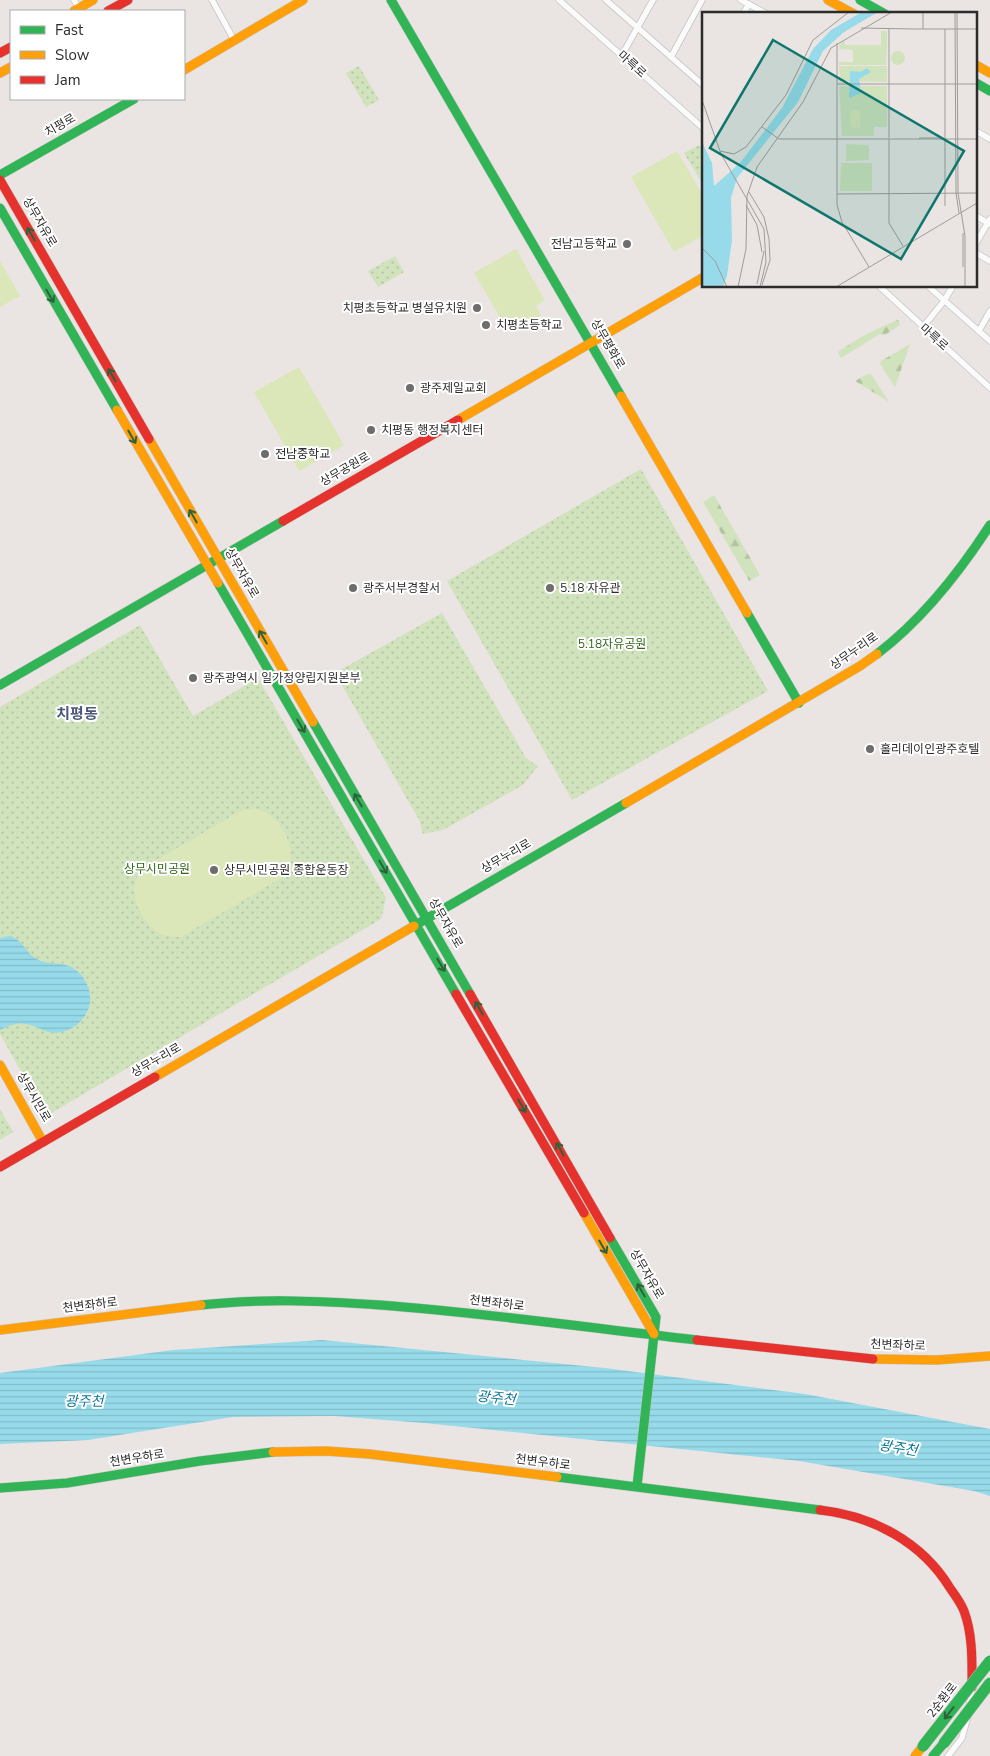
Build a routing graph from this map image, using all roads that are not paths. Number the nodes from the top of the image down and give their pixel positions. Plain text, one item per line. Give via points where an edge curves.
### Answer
1 (93, 0) edge
2 (128, 0) edge
3 (212, 0) edge
4 (303, 0) edge
5 (392, 0) edge
6 (558, 0) edge
7 (606, 0) edge
8 (653, 0) edge
9 (702, 0) edge
10 (741, 0) edge
11 (828, 0) edge
12 (566, 2) edge
13 (868, 2) edge
14 (749, 4) junction
15 (76, 6) edge
16 (110, 10) edge
17 (744, 12) edge
18 (763, 12) edge
19 (850, 12) edge
20 (882, 12) edge
21 (638, 28) junction
22 (234, 40) junction
23 (622, 55) junction
24 (671, 56) junction
25 (978, 66) edge
26 (185, 69) edge
27 (990, 73) edge
28 (702, 83) edge
29 (978, 84) edge
30 (990, 91) edge
31 (129, 100) edge
32 (702, 127) edge
33 (978, 132) edge
34 (990, 139) edge
35 (0, 175) edge
36 (0, 180) edge
37 (0, 208) edge
38 (989, 222) edge
39 (978, 240) edge
40 (978, 254) edge
41 (990, 261) edge
42 (702, 278) edge
43 (881, 288) edge
44 (930, 288) edge
45 (952, 288) edge
46 (944, 301) junction
47 (990, 311) edge
48 (923, 327) junction
49 (979, 331) junction
50 (990, 341) edge
51 (590, 342) junction
52 (990, 388) edge
53 (990, 525) edge
54 (218, 558) junction
55 (206, 565) junction
56 (0, 685) edge
57 (799, 703) junction
58 (422, 920) junction
59 (0, 1066) edge
60 (44, 1142) junction
61 (0, 1167) edge
62 (0, 1330) edge
63 (654, 1334) junction
64 (990, 1356) edge
65 (637, 1486) junction
66 (0, 1488) edge
67 (990, 1661) edge
68 (990, 1683) edge
69 (972, 1689) joint
70 (915, 1756) edge
71 (932, 1756) edge
72 (948, 1756) edge

1 - 15 main road
2 - 16 main road
3 - 22 street
4 - 22 main road
5 - 51 main road, 상무평화로
6 - 12 street, 마륵로
7 - 21 street
8 - 21 street
9 - 24 street
10 - 14 street
11 - 19 main road
12 - 23 street, 마륵로
13 - 20 main road
14 - 17 street
14 - 18 street
21 - 23 street
21 - 24 street
22 - 26 main road
23 - 32 street, 마륵로
24 - 28 street
25 - 27 main road
29 - 30 main road
31 - 35 main road, 치평로
33 - 34 street
54 -> 36 main road, 상무자유로
37 -> 55 main road, 상무자유로
38 - 39 street
40 - 41 street
42 - 51 main road, 상무공원로
43 - 48 street, 마륵로
44 - 46 street
45 - 46 street
46 - 48 street
46 - 49 street
47 - 49 street
48 - 52 street, 마륵로
49 - 50 street
51 - 54 main road, 상무공원로
51 - 57 main road, 상무평화로
53 - 57 main road, 상무누리로 via 948,584 895,639 860,666
54 - 55 main road, 상무공원로
58 -> 54 main road, 상무자유로
55 - 56 main road, 상무공원로
55 -> 58 main road, 상무자유로
57 - 58 main road, 상무누리로
58 - 60 main road, 상무누리로
58 - 63 main road, 상무자유로 via 656,1317
59 - 60 main road, 상무시민로
60 - 61 main road, 상무누리로
62 - 63 main road, 천변좌하로 via 234,1301 304,1300 434,1309
63 - 64 main road, 천변좌하로 via 872,1359 937,1360
63 - 65 main road, 상무자유로
65 - 66 main road, 천변우하로 via 321,1450 266,1452
65 - 69 main road, 천변우하로 via 839,1512 890,1530 922,1552 936,1567 963,1610 972,1647
67 -> 70 main road, 2순환로, bridge
68 - 71 main road, bridge
69 - 72 street via 962,1738

